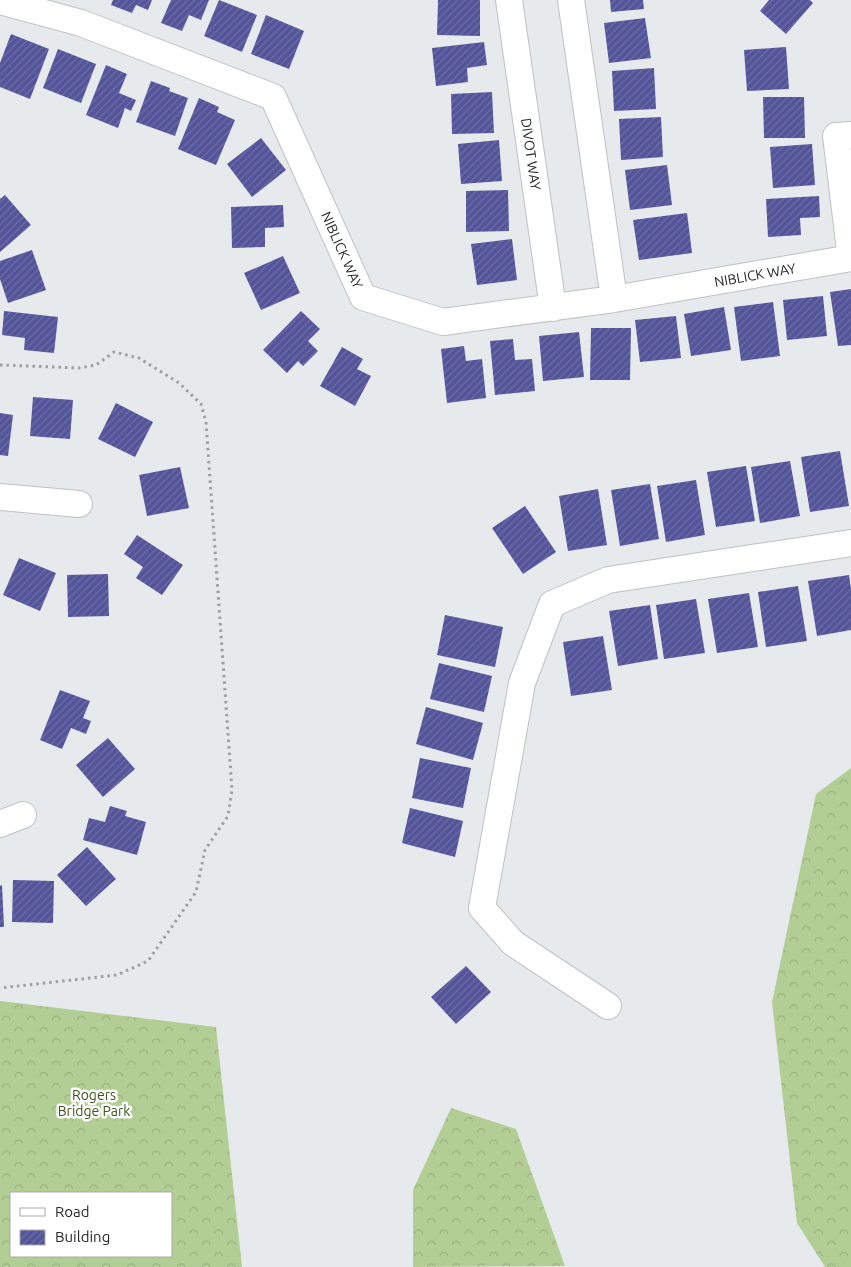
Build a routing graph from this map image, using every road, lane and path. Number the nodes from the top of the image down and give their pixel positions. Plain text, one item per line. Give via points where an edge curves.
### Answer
1 (509, 0) edge
2 (571, 0) edge
3 (0, 1) edge
4 (851, 135) edge
5 (851, 258) edge
6 (614, 299) junction
7 (553, 308) junction
8 (0, 365) edge
9 (0, 497) edge
10 (78, 504) dead end
11 (851, 543) edge
12 (0, 988) edge
13 (608, 1006) dead end

1 - 7 street, DIVOT WAY
2 - 6 street
3 - 7 street, NIBLICK WAY via 81,23 273,98 364,297 443,322
4 - 5 street via 836,136
5 - 6 street, NIBLICK WAY
6 - 7 street, NIBLICK WAY
8 - 12 path via 79,368 96,365 114,352 140,358 179,383 201,404 206,422 232,790 228,816 205,850 196,892 148,961 117,975
9 - 10 street
11 - 13 street via 608,580 552,604 522,683 482,908 512,943

